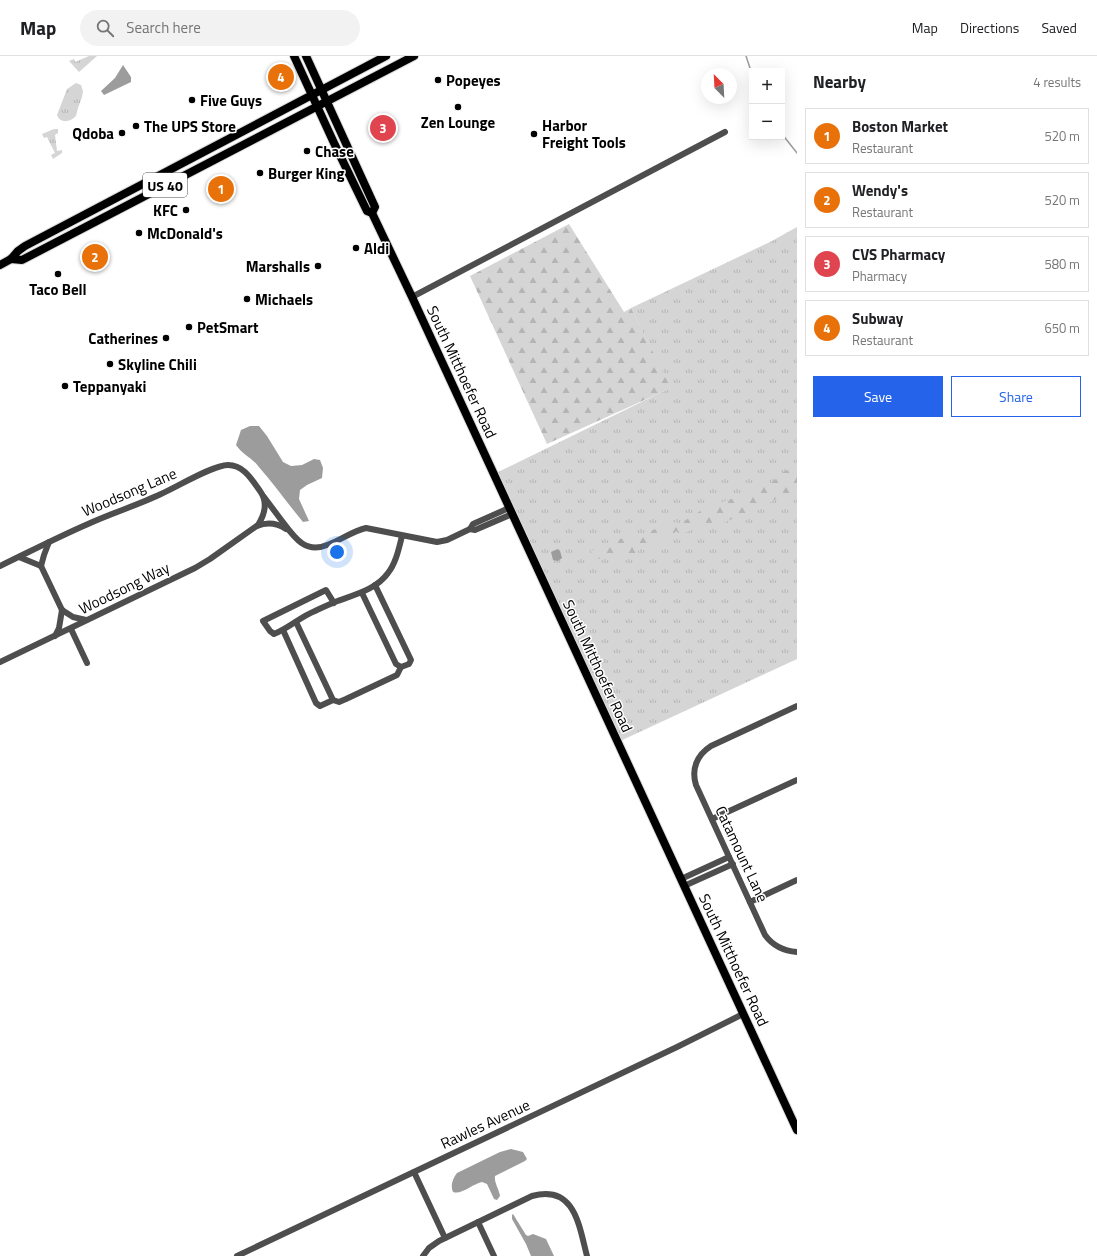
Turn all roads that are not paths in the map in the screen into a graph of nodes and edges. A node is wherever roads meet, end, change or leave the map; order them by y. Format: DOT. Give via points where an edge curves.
graph roads {
  1 [pos="294,56"];
  2 [pos="306,56"];
  3 [pos="386,56"];
  4 [pos="414,56"];
  5 [pos="321,90"];
  6 [pos="318,101"];
  7 [pos="725,132"];
  8 [pos="372,213"];
  9 [pos="11,259"];
  10 [pos="0,265"];
  11 [pos="412,297"];
  12 [pos="262,494"];
  13 [pos="511,511"];
  14 [pos="255,528"];
  15 [pos="291,532"];
  16 [pos="402,536"];
  17 [pos="49,542"];
  18 [pos="19,557"];
  19 [pos="0,566"];
  20 [pos="42,566"];
  21 [pos="375,585"];
  22 [pos="362,593"];
  23 [pos="334,603"];
  24 [pos="62,610"];
  25 [pos="87,620"];
  26 [pos="296,622"];
  27 [pos="71,629"];
  28 [pos="283,630"];
  29 [pos="55,636"];
  30 [pos="0,662"];
  31 [pos="87,663"];
  32 [pos="401,667"];
  33 [pos="333,700"];
  34 [pos="797,706"];
  35 [pos="797,780"];
  36 [pos="712,819"];
  37 [pos="729,857"];
  38 [pos="732,864"];
  39 [pos="797,880"];
  40 [pos="683,883"];
  41 [pos="750,902"];
  42 [pos="797,952"];
  43 [pos="743,1014"];
  44 [pos="797,1130"];
  45 [pos="414,1172"];
  46 [pos="478,1222"];
  47 [pos="445,1238"];
  48 [pos="237,1256"];
  49 [pos="423,1256"];
  50 [pos="494,1256"];
  51 [pos="587,1256"];
  1 -- 6 [label="main road"];
  2 -- 5 [label="main road"];
  3 -- 5 [label="main road, US 40"];
  4 -- 6 [label="main road, US 40"];
  5 -- 6 [label="main road, US 40"];
  5 -- 6 [label="main road"];
  6 -- 8 [label="main road, South Mitthoefer Road" via="367,211"];
  6 -- 8 [label="main road, South Mitthoefer Road" via="355,161 375,207"];
  6 -- 9 [label="main road, US 40" via="197,169 22,260"];
  6 -- 9 [label="main road, US 40" via="303,99 25,246"];
  7 -- 11 [label="street"];
  8 -- 11 [label="main road, South Mitthoefer Road"];
  9 -- 10 [label="main road, US 40"];
  11 -- 13 [label="main road, South Mitthoefer Road"];
  12 -- 14 [label="street" via="265,511"];
  12 -- 15 [label="street, Woodsong Lane"];
  12 -- 17 [label="street, Woodsong Lane" via="244,471 234,466 222,465 160,495"];
  13 -- 16 [label="street, Woodsong Way" via="473,524 470,529 447,540 437,542"];
  13 -- 40 [label="main road, South Mitthoefer Road"];
  14 -- 15 [label="street, Woodsong Way" via="272,524"];
  14 -- 25 [label="street, Woodsong Way" via="201,565"];
  15 -- 16 [label="street, Woodsong Way" via="301,543 315,547 326,546 365,529"];
  16 -- 21 [label="street" via="394,563 384,579"];
  17 -- 18 [label="street, Woodsong Lane"];
  17 -- 20 [label="street"];
  18 -- 19 [label="street, Woodsong Lane"];
  18 -- 20 [label="street"];
  20 -- 24 [label="street"];
  21 -- 22 [label="street"];
  21 -- 32 [label="street" via="411,660 409,664"];
  22 -- 23 [label="street"];
  22 -- 32 [label="street" via="396,664"];
  23 -- 26 [label="street"];
  23 -- 28 [label="street" via="326,590 263,621 274,634"];
  24 -- 25 [label="street" via="73,617"];
  24 -- 29 [label="street"];
  25 -- 27 [label="street, Woodsong Way"];
  26 -- 28 [label="street"];
  26 -- 33 [label="street"];
  27 -- 29 [label="street, Woodsong Way"];
  27 -- 31 [label="street"];
  28 -- 33 [label="street" via="316,702 320,706"];
  29 -- 30 [label="street, Woodsong Way"];
  32 -- 33 [label="street" via="398,675 346,700"];
  34 -- 36 [label="street, Catamount Lane" via="702,752 696,762 695,780"];
  35 -- 36 [label="street"];
  36 -- 37 [label="street, Catamount Lane"];
  37 -- 38 [label="street, Catamount Lane"];
  37 -- 40 [label="street"];
  38 -- 40 [label="street"];
  38 -- 41 [label="street, Catamount Lane"];
  39 -- 41 [label="street"];
  40 -- 43 [label="main road, South Mitthoefer Road"];
  41 -- 42 [label="street, Catamount Lane" via="765,934 774,945 782,950"];
  43 -- 44 [label="main road, South Mitthoefer Road"];
  43 -- 45 [label="street, Rawles Avenue"];
  45 -- 47 [label="street"];
  45 -- 48 [label="street, Rawles Avenue"];
  46 -- 47 [label="street"];
  46 -- 50 [label="street"];
  46 -- 51 [label="street" via="536,1195 557,1196 568,1203 576,1214"];
  47 -- 49 [label="street" via="433,1244"];
}
